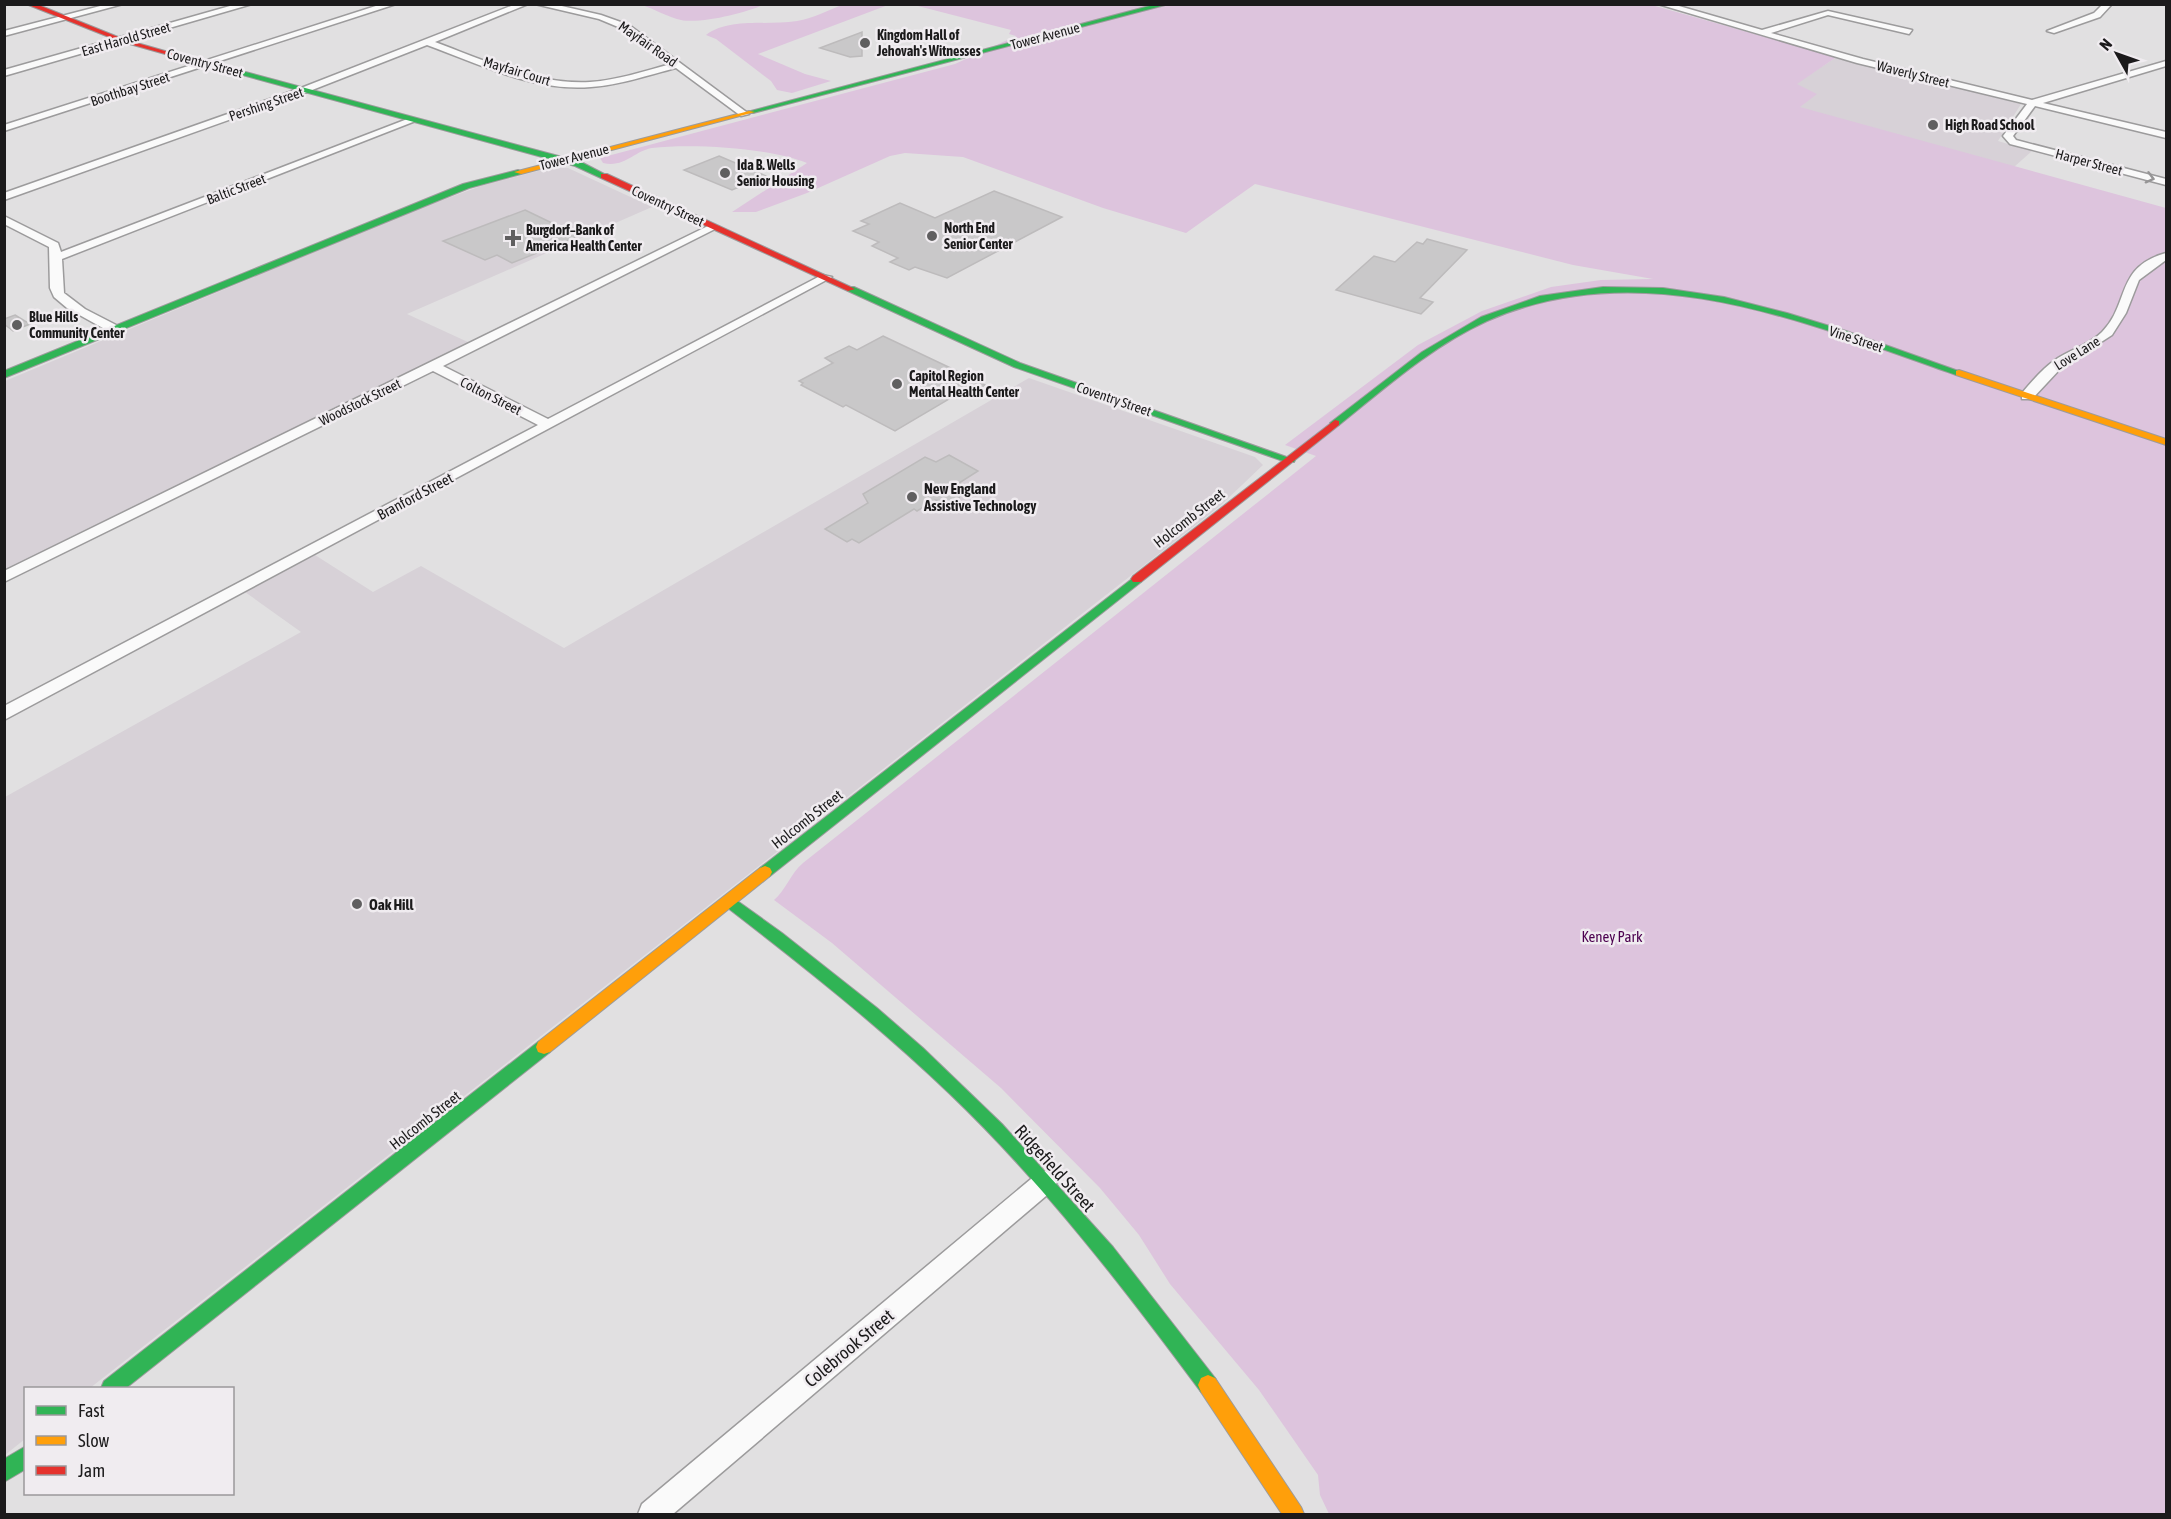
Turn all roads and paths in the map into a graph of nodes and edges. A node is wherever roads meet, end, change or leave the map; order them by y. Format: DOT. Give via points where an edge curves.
graph roads {
  1 [pos="29,4"];
  2 [pos="119,4"];
  3 [pos="249,4"];
  4 [pos="392,4"];
  5 [pos="525,4"];
  6 [pos="538,4"];
  7 [pos="1166,4"];
  8 [pos="1662,4"];
  9 [pos="2108,4"];
  10 [pos="65,18"];
  11 [pos="2051,31"];
  12 [pos="1764,32"];
  13 [pos="1909,32"];
  14 [pos="4,34"];
  15 [pos="121,40"];
  16 [pos="428,42"];
  17 [pos="2166,63"];
  18 [pos="209,64"];
  19 [pos="678,65"];
  20 [pos="4,73"];
  21 [pos="304,90"];
  22 [pos="2032,103"];
  23 [pos="744,114"];
  24 [pos="413,120"];
  25 [pos="4,128"];
  26 [pos="2166,135"];
  27 [pos="562,160"];
  28 [pos="2166,182"];
  29 [pos="4,197"];
  30 [pos="4,219"];
  31 [pos="714,227"];
  32 [pos="2166,256"];
  33 [pos="58,258"];
  34 [pos="826,278"];
  35 [pos="1538,298"];
  36 [pos="114,329"];
  37 [pos="433,366"];
  38 [pos="4,375"];
  39 [pos="2027,396"];
  40 [pos="549,425"];
  41 [pos="2166,442"];
  42 [pos="1290,460"];
  43 [pos="4,577"];
  44 [pos="4,714"];
  45 [pos="729,901"];
  46 [pos="1045,1182"];
  47 [pos="114,1387"];
  48 [pos="24,1457"];
  49 [pos="4,1472"];
  50 [pos="652,1515"];
  51 [pos="1294,1515"];
  1 -- 10 [label="street, Coventry Street"];
  2 -- 10 [label="street"];
  3 -- 15 [label="street, East Harold Street"];
  4 -- 18 [label="street, Boothbay Street"];
  5 -- 16 [label="street, Pershing Street"];
  6 -- 19 [label="street, Mayfair Road" via="613,20"];
  7 -- 23 [label="street, Tower Avenue"];
  8 -- 12 [label="street, Waverly Street"];
  9 -- 11 [label="street" via="2097,15"];
  10 -- 14 [label="street"];
  10 -- 15 [label="street, Coventry Street"];
  12 -- 13 [label="street" via="1828,13"];
  12 -- 22 [label="street, Waverly Street" via="1860,61"];
  15 -- 18 [label="street, Coventry Street"];
  15 -- 20 [label="street, East Harold Street"];
  16 -- 19 [label="street, Mayfair Court" via="539,80 567,84 606,82"];
  16 -- 21 [label="street, Pershing Street"];
  17 -- 22 [label="street"];
  18 -- 21 [label="street, Coventry Street"];
  18 -- 25 [label="street, Boothbay Street"];
  19 -- 23 [label="street, Mayfair Road"];
  21 -- 24 [label="street, Coventry Street"];
  21 -- 29 [label="street, Pershing Street"];
  22 -- 26 [label="street, Waverly Street"];
  22 -- 28 [label="street, Harper Street, one-way" via="2008,136 2013,142"];
  23 -- 27 [label="street, Tower Avenue"];
  24 -- 27 [label="street, Coventry Street"];
  24 -- 33 [label="street, Baltic Street"];
  27 -- 31 [label="street, Coventry Street"];
  27 -- 36 [label="street, Tower Avenue" via="440,195"];
  30 -- 33 [label="street" via="54,245"];
  31 -- 34 [label="street, Coventry Street"];
  31 -- 37 [label="street, Woodstock Street"];
  32 -- 39 [label="street, Love Lane" via="2130,280 2113,328 2056,365"];
  33 -- 36 [label="street" via="55,286 61,298"];
  34 -- 40 [label="street, Branford Street"];
  34 -- 42 [label="street, Coventry Street" via="1017,365"];
  35 -- 39 [label="street, Vine Street" via="1584,288 1626,285 1717,295"];
  35 -- 42 [label="street, Holcomb Street" via="1495,314 1434,347"];
  36 -- 38 [label="street, Tower Avenue"];
  37 -- 40 [label="street, Colton Street"];
  37 -- 43 [label="street, Woodstock Street"];
  39 -- 41 [label="street, Vine Street"];
  40 -- 44 [label="street, Branford Street"];
  42 -- 45 [label="street, Holcomb Street"];
  45 -- 46 [label="street, Ridgefield Street" via="887,1026 988,1120"];
  45 -- 47 [label="street, Holcomb Street"];
  46 -- 50 [label="street, Colebrook Street"];
  46 -- 51 [label="street, Ridgefield Street" via="1187,1356"];
  48 -- 49 [label="street"];
}
